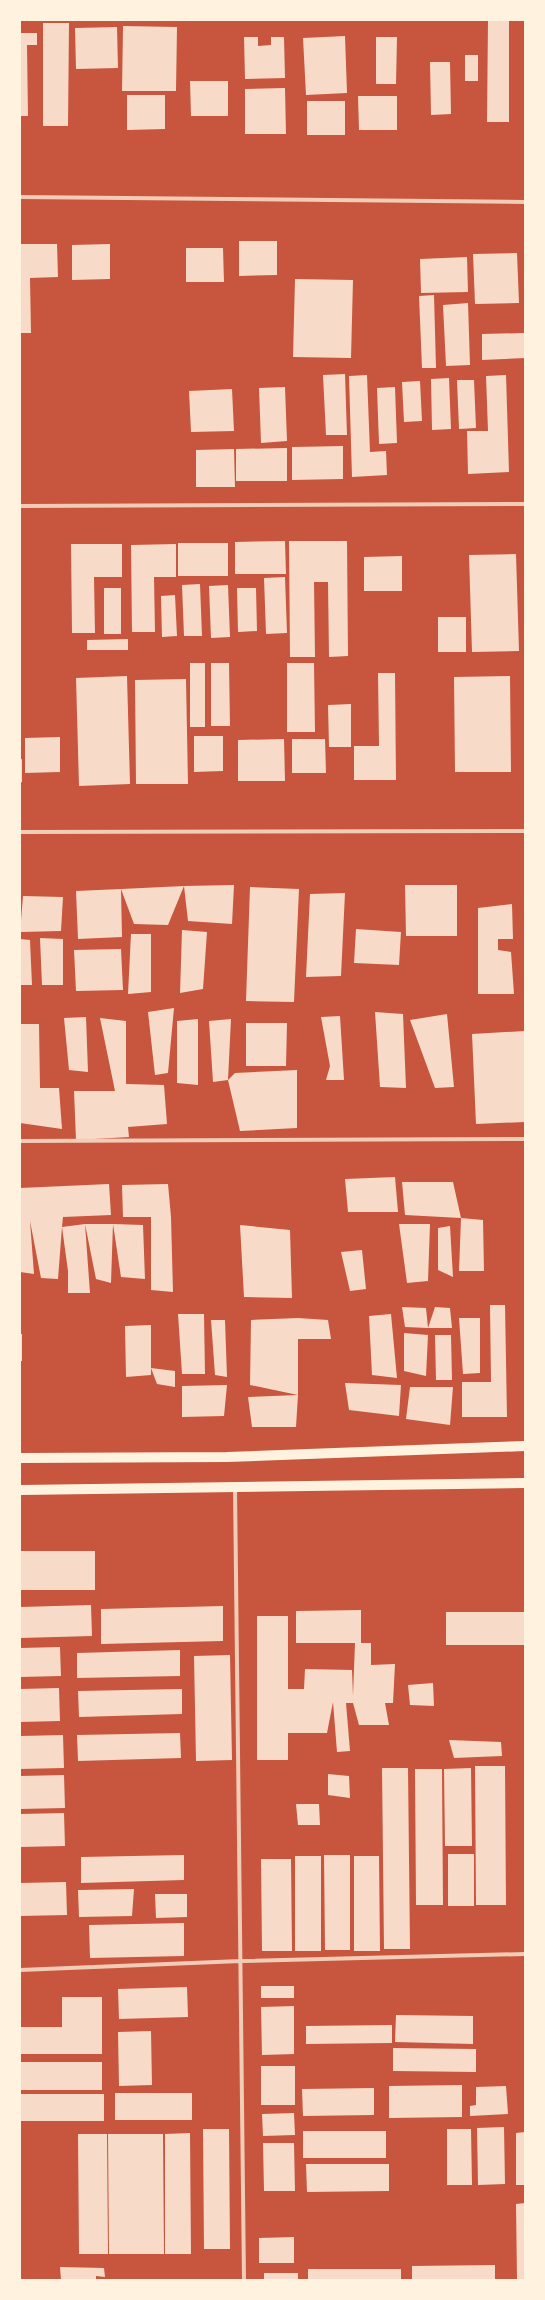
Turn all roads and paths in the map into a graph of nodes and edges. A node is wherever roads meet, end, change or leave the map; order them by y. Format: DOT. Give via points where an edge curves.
graph roads {
  1 [pos="20,197"];
  2 [pos="525,202"];
  3 [pos="525,504"];
  4 [pos="20,506"];
  5 [pos="525,831"];
  6 [pos="20,832"];
  7 [pos="525,1139"];
  8 [pos="20,1141"];
  9 [pos="525,1446"];
  10 [pos="20,1458"];
  11 [pos="525,1483"];
  12 [pos="235,1487"];
  13 [pos="20,1490"];
  14 [pos="525,1954"];
  15 [pos="241,1961"];
  16 [pos="20,1970"];
  17 [pos="244,2280"];
  1 -- 2 [label="lane"];
  3 -- 4 [label="lane"];
  5 -- 6 [label="lane"];
  7 -- 8 [label="lane"];
  9 -- 10 [label="main road" via="227,1457"];
  11 -- 12 [label="main road"];
  12 -- 13 [label="main road"];
  12 -- 15 [label="lane"];
  14 -- 15 [label="lane"];
  15 -- 16 [label="lane"];
  15 -- 17 [label="lane"];
}
